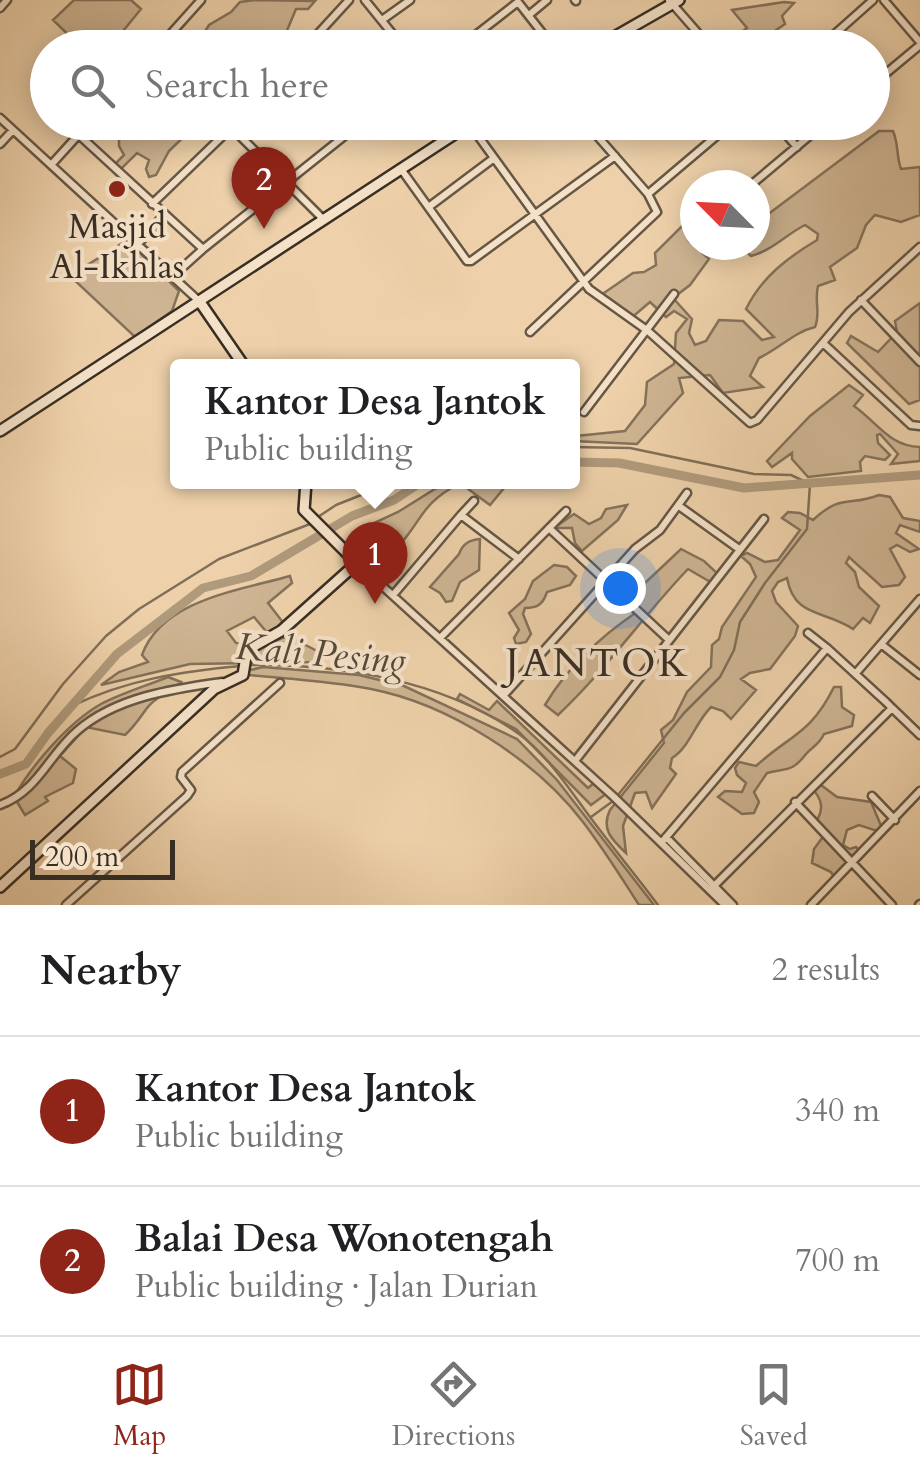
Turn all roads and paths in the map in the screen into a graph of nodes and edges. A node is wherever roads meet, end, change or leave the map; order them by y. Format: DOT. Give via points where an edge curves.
graph roads {
  1 [pos="8,0"];
  2 [pos="201,0"];
  3 [pos="348,0"];
  4 [pos="365,0"];
  5 [pos="410,0"];
  6 [pos="547,0"];
  7 [pos="873,0"];
  8 [pos="884,0"];
  9 [pos="517,1"];
  10 [pos="673,1"];
  11 [pos="0,8"];
  12 [pos="529,15"];
  13 [pos="382,20"];
  14 [pos="174,30"];
  15 [pos="321,30"];
  16 [pos="390,30"];
  17 [pos="481,30"];
  18 [pos="540,30"];
  19 [pos="624,30"];
  20 [pos="696,30"];
  21 [pos="839,30"];
  22 [pos="920,43"];
  23 [pos="890,69"];
  24 [pos="0,118"];
  25 [pos="13,130"];
  26 [pos="74,140"];
  27 [pos="84,140"];
  28 [pos="219,140"];
  29 [pos="248,140"];
  30 [pos="340,140"];
  31 [pos="445,140"];
  32 [pos="482,140"];
  33 [pos="601,140"];
  34 [pos="712,140"];
  35 [pos="792,140"];
  36 [pos="804,140"];
  37 [pos="0,144"];
  38 [pos="797,146"];
  39 [pos="615,156"];
  40 [pos="494,158"];
  41 [pos="51,166"];
  42 [pos="401,169"];
  43 [pos="769,170"];
  44 [pos="286,183"];
  45 [pos="648,194"];
  46 [pos="152,204"];
  47 [pos="430,206"];
  48 [pos="164,215"];
  49 [pos="534,215"];
  50 [pos="323,220"];
  51 [pos="138,244"];
  52 [pos="920,246"];
  53 [pos="202,249"];
  54 [pos="173,276"];
  55 [pos="582,281"];
  56 [pos="674,294"];
  57 [pos="861,300"];
  58 [pos="200,302"];
  59 [pos="648,331"];
  60 [pos="530,332"];
  61 [pos="823,343"];
  62 [pos="239,359"];
  63 [pos="920,362"];
  64 [pos="584,412"];
  65 [pos="920,426"];
  66 [pos="0,431"];
  67 [pos="305,489"];
  68 [pos="687,493"];
  69 [pos="474,501"];
  70 [pos="679,506"];
  71 [pos="566,511"];
  72 [pos="461,515"];
  73 [pos="764,519"];
  74 [pos="549,528"];
  75 [pos="739,549"];
  76 [pos="519,559"];
  77 [pos="357,563"];
  78 [pos="606,584"];
  79 [pos="393,595"];
  80 [pos="920,599"];
  81 [pos="808,633"];
  82 [pos="440,638"];
  83 [pos="669,640"];
  84 [pos="881,644"];
  85 [pos="828,648"];
  86 [pos="856,673"];
  87 [pos="920,675"];
  88 [pos="224,682"];
  89 [pos="280,682"];
  90 [pos="503,696"];
  91 [pos="892,708"];
  92 [pos="920,735"];
  93 [pos="575,761"];
  94 [pos="920,792"];
  95 [pos="872,796"];
  96 [pos="795,802"];
  97 [pos="0,805"];
  98 [pos="894,820"];
  99 [pos="664,839"];
  100 [pos="852,864"];
  101 [pos="0,887"];
  102 [pos="712,888"];
  103 [pos="66,905"];
  104 [pos="725,905"];
  105 [pos="733,905"];
  106 [pos="811,905"];
  107 [pos="892,905"];
  1 -- 11 [label="street"];
  2 -- 14 [label="street"];
  3 -- 15 [label="street"];
  4 -- 13 [label="street"];
  5 -- 13 [label="street"];
  6 -- 12 [label="street"];
  7 -- 21 [label="street"];
  8 -- 22 [label="street"];
  9 -- 12 [label="street"];
  9 -- 17 [label="street"];
  10 -- 19 [label="street"];
  10 -- 20 [label="street"];
  12 -- 18 [label="street"];
  13 -- 16 [label="street"];
  22 -- 23 [label="street"];
  24 -- 25 [label="street"];
  25 -- 37 [label="street"];
  25 -- 41 [label="street"];
  26 -- 41 [label="street"];
  27 -- 46 [label="street"];
  28 -- 46 [label="street"];
  29 -- 44 [label="street"];
  30 -- 44 [label="street"];
  31 -- 42 [label="street"];
  32 -- 40 [label="street"];
  33 -- 39 [label="street"];
  34 -- 45 [label="street"];
  35 -- 38 [label="street"];
  36 -- 38 [label="street"];
  38 -- 43 [label="street"];
  39 -- 45 [label="street"];
  39 -- 49 [label="street"];
  40 -- 47 [label="street"];
  40 -- 49 [label="street"];
  41 -- 51 [label="street"];
  42 -- 47 [label="street"];
  42 -- 50 [label="street"];
  44 -- 50 [label="street"];
  44 -- 53 [label="street"];
  45 -- 55 [label="street" via="655,214"];
  46 -- 48 [label="street"];
  47 -- 49 [label="street" via="468,261"];
  48 -- 51 [label="street"];
  48 -- 53 [label="street"];
  49 -- 55 [label="street"];
  50 -- 58 [label="street"];
  51 -- 54 [label="street"];
  52 -- 57 [label="street"];
  53 -- 54 [label="street"];
  54 -- 58 [label="street"];
  55 -- 59 [label="street"];
  55 -- 60 [label="street"];
  56 -- 59 [label="street"];
  57 -- 61 [label="street"];
  57 -- 63 [label="street"];
  58 -- 62 [label="street"];
  58 -- 66 [label="street"];
  59 -- 61 [label="street" via="747,422 757,420"];
  59 -- 64 [label="street"];
  61 -- 65 [label="street" via="910,425"];
  67 -- 77 [label="street" via="302,506"];
  68 -- 70 [label="street"];
  69 -- 72 [label="street"];
  70 -- 75 [label="street"];
  70 -- 78 [label="street"];
  71 -- 74 [label="street"];
  72 -- 76 [label="street"];
  72 -- 79 [label="street"];
  73 -- 75 [label="street"];
  74 -- 76 [label="street"];
  74 -- 78 [label="street"];
  75 -- 83 [label="street"];
  76 -- 82 [label="street"];
  77 -- 79 [label="street"];
  77 -- 88 [label="street" via="281,631 247,650 243,675"];
  78 -- 83 [label="street"];
  78 -- 90 [label="street"];
  79 -- 82 [label="street"];
  80 -- 84 [label="street"];
  81 -- 85 [label="street"];
  82 -- 90 [label="street"];
  83 -- 93 [label="street"];
  84 -- 86 [label="street"];
  84 -- 87 [label="street"];
  85 -- 86 [label="street"];
  85 -- 99 [label="street"];
  86 -- 91 [label="street"];
  88 -- 97 [label="street" via="142,697 104,712 76,732 30,788"];
  88 -- 101 [label="street"];
  89 -- 103 [label="street" via="182,772 191,790 187,796"];
  90 -- 93 [label="street"];
  91 -- 92 [label="street"];
  91 -- 96 [label="street"];
  93 -- 99 [label="street"];
  94 -- 98 [label="street"];
  95 -- 98 [label="street"];
  96 -- 100 [label="street"];
  96 -- 102 [label="street"];
  98 -- 100 [label="street"];
  99 -- 102 [label="street"];
  100 -- 106 [label="street"];
  100 -- 107 [label="street"];
  102 -- 104 [label="street"];
  102 -- 105 [label="street"];
}
